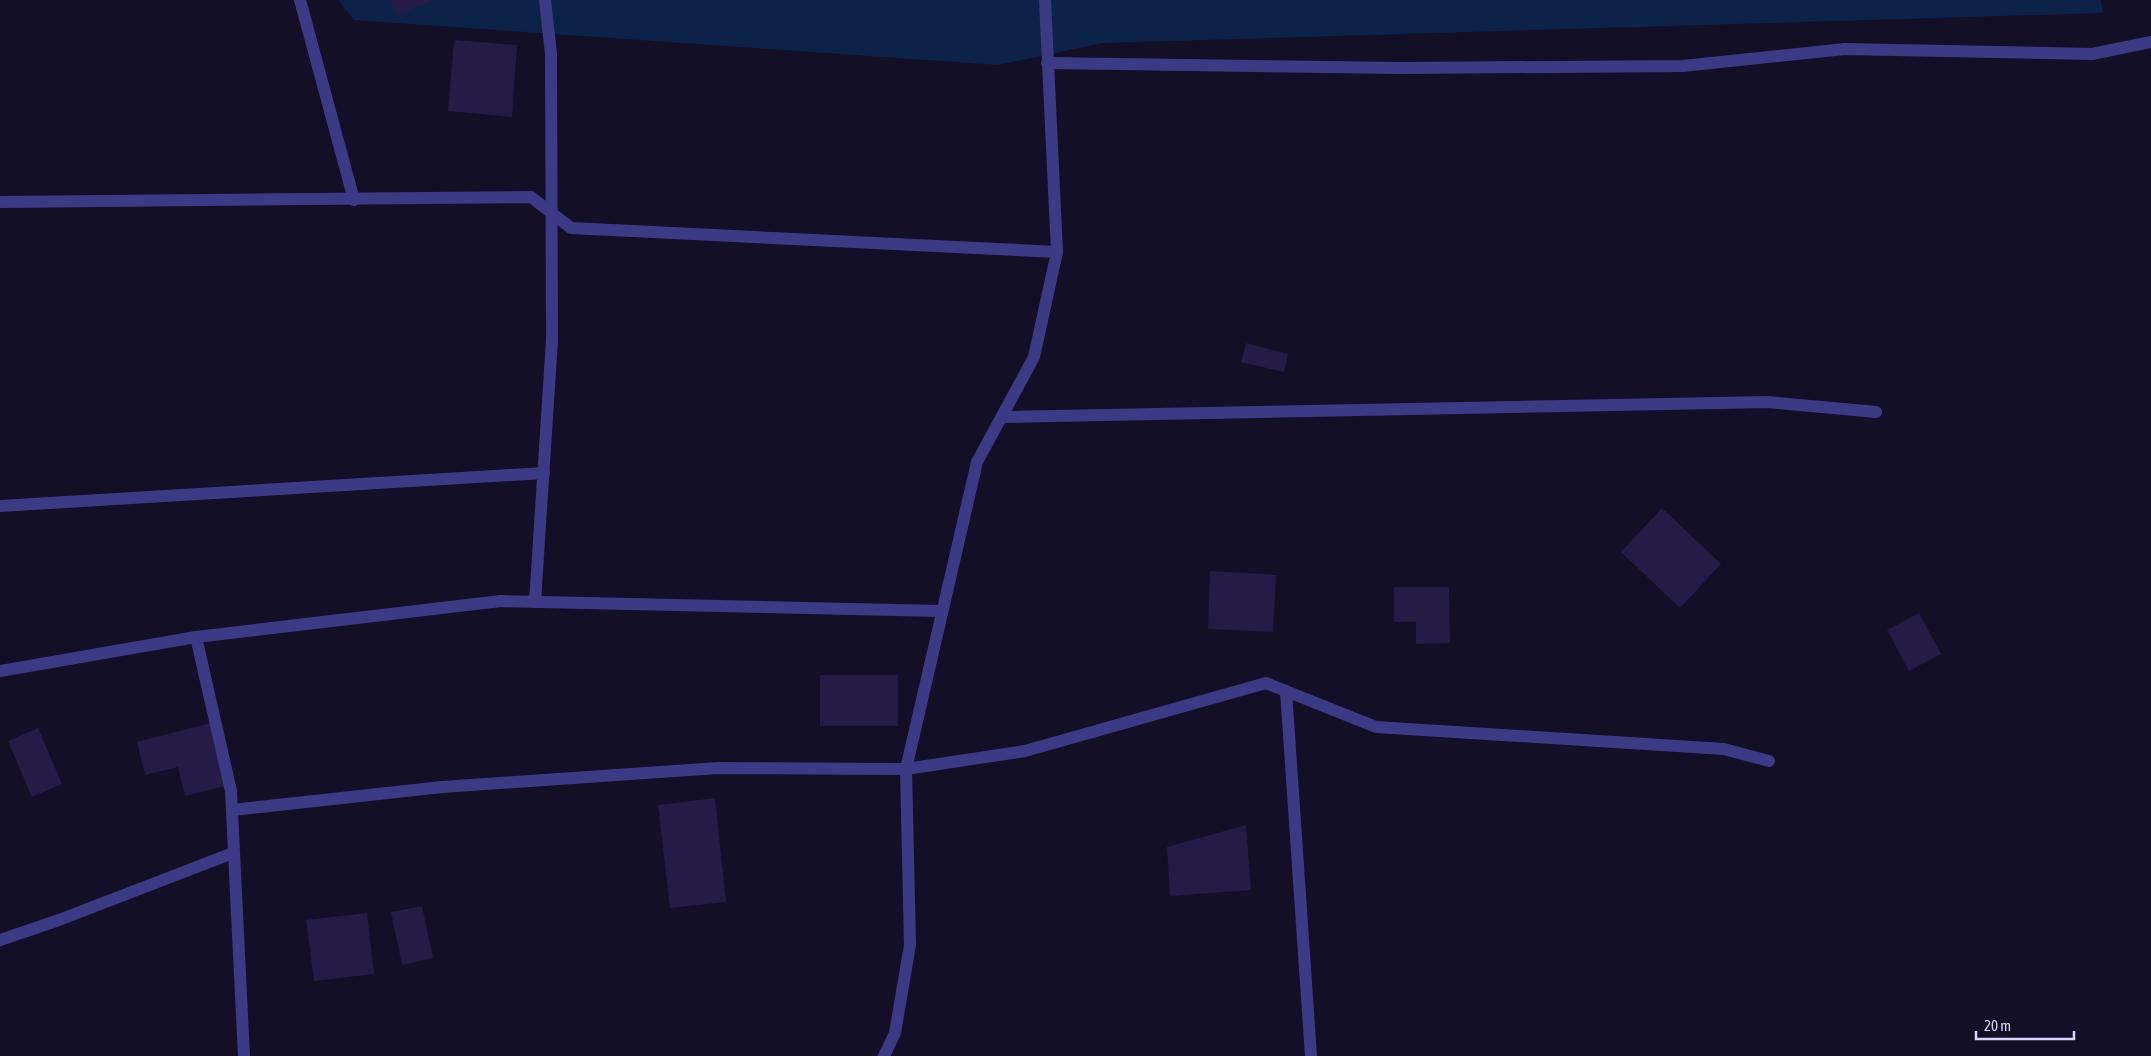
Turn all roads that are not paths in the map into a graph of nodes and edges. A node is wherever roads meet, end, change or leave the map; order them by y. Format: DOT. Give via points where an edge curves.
graph roads {
  1 [pos="300,0"];
  2 [pos="544,0"];
  3 [pos="1045,0"];
  4 [pos="2151,42"];
  5 [pos="1047,63"];
  6 [pos="354,200"];
  7 [pos="0,202"];
  8 [pos="552,213"];
  9 [pos="1057,252"];
  10 [pos="1876,412"];
  11 [pos="1002,417"];
  12 [pos="544,473"];
  13 [pos="0,506"];
  14 [pos="535,602"];
  15 [pos="941,611"];
  16 [pos="196,637"];
  17 [pos="0,671"];
  18 [pos="1286,692"];
  19 [pos="1769,760"];
  20 [pos="906,769"];
  21 [pos="232,810"];
  22 [pos="232,853"];
  23 [pos="0,940"];
  24 [pos="244,1056"];
  25 [pos="884,1056"];
  26 [pos="1311,1056"];
  1 -- 6 [label="street"];
  2 -- 8 [label="street" via="550,54"];
  3 -- 5 [label="street"];
  4 -- 5 [label="street" via="2092,54 1846,49 1683,66 1401,68"];
  5 -- 9 [label="street"];
  6 -- 7 [label="street"];
  6 -- 8 [label="street" via="531,197"];
  8 -- 9 [label="street" via="571,228"];
  8 -- 12 [label="street" via="552,340"];
  9 -- 11 [label="street" via="1034,357"];
  10 -- 11 [label="street" via="1768,402"];
  11 -- 15 [label="street" via="977,462"];
  12 -- 13 [label="street"];
  12 -- 14 [label="street"];
  14 -- 15 [label="street"];
  14 -- 16 [label="street" via="501,601"];
  15 -- 20 [label="street"];
  16 -- 17 [label="street"];
  16 -- 21 [label="street" via="231,791"];
  18 -- 19 [label="street" via="1376,727 1724,749"];
  18 -- 20 [label="street" via="1266,684 1025,751"];
  18 -- 26 [label="street"];
  20 -- 21 [label="street" via="718,768 442,787"];
  20 -- 25 [label="street" via="910,945 895,1033"];
  21 -- 22 [label="street"];
  22 -- 23 [label="street"];
  22 -- 24 [label="street"];
}
